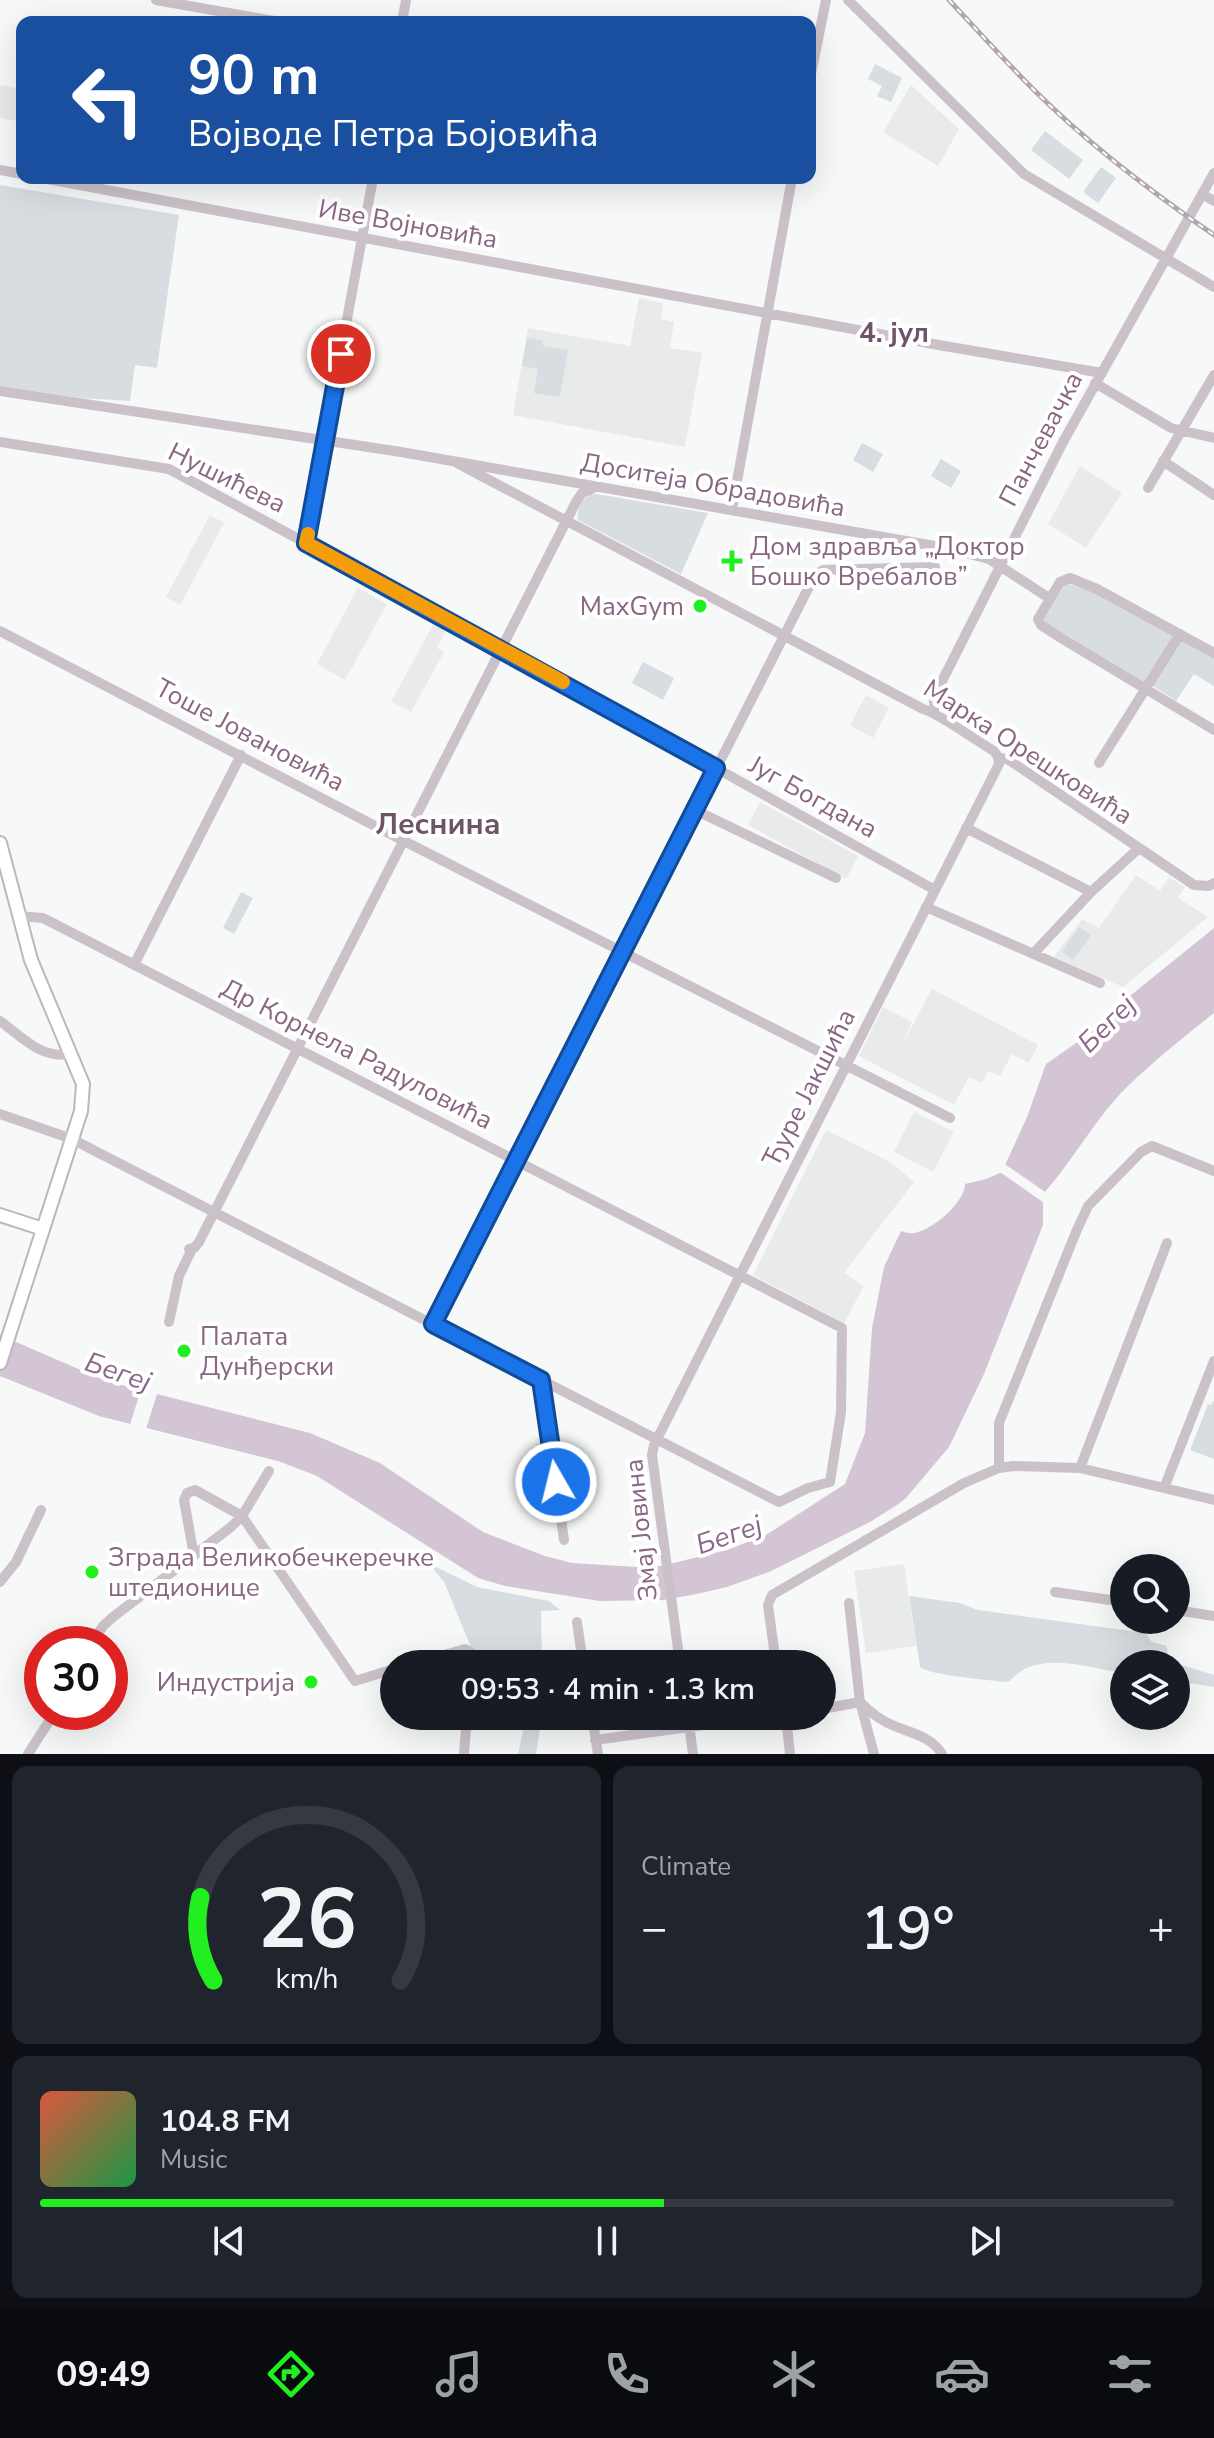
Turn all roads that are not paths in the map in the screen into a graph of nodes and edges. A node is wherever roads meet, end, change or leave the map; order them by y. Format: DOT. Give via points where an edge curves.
graph roads {
  1 [pos="156,0"];
  2 [pos="826,0"];
  3 [pos="848,0"];
  4 [pos="246,16"];
  5 [pos="816,49"];
  6 [pos="1214,173"];
  7 [pos="73,184"];
  8 [pos="372,184"];
  9 [pos="791,184"];
  10 [pos="1202,194"];
  11 [pos="1214,201"];
  12 [pos="362,239"];
  13 [pos="1166,260"];
  14 [pos="1214,287"];
  15 [pos="767,312"];
  16 [pos="1102,373"];
  17 [pos="1214,375"];
  18 [pos="1095,383"];
  19 [pos="0,391"];
  20 [pos="1180,432"];
  21 [pos="1214,438"];
  22 [pos="326,441"];
  23 [pos="0,442"];
  24 [pos="453,461"];
  25 [pos="1163,461"];
  26 [pos="511,471"];
  27 [pos="593,487"];
  28 [pos="1148,488"];
  29 [pos="1214,495"];
  30 [pos="533,503"];
  31 [pos="732,509"];
  32 [pos="567,520"];
  33 [pos="306,543"];
  34 [pos="1000,565"];
  35 [pos="935,567"];
  36 [pos="1049,598"];
  37 [pos="0,631"];
  38 [pos="1180,634"];
  39 [pos="784,635"];
  40 [pos="502,649"];
  41 [pos="1214,653"];
  42 [pos="1144,689"];
  43 [pos="934,711"];
  44 [pos="1214,730"];
  45 [pos="241,755"];
  46 [pos="998,757"];
  47 [pos="1099,763"];
  48 [pos="716,768"];
  49 [pos="695,810"];
  50 [pos="966,828"];
  51 [pos="404,841"];
  52 [pos="0,843"];
  53 [pos="1138,849"];
  54 [pos="836,878"];
  55 [pos="1214,883"];
  56 [pos="935,890"];
  57 [pos="1091,892"];
  58 [pos="926,907"];
  59 [pos="19,916"];
  60 [pos="623,950"];
  61 [pos="1033,954"];
  62 [pos="134,965"];
  63 [pos="1100,983"];
  64 [pos="0,1021"];
  65 [pos="297,1048"];
  66 [pos="69,1054"];
  67 [pos="845,1064"];
  68 [pos="3,1115"];
  69 [pos="950,1118"];
  70 [pos="72,1139"];
  71 [pos="516,1161"];
  72 [pos="1214,1171"];
  73 [pos="213,1211"];
  74 [pos="0,1215"];
  75 [pos="43,1229"];
  76 [pos="1167,1243"];
  77 [pos="739,1275"];
  78 [pos="169,1322"];
  79 [pos="433,1324"];
  80 [pos="0,1363"];
  81 [pos="1214,1363"];
  82 [pos="541,1380"];
  83 [pos="656,1439"];
  84 [pos="999,1468"];
  85 [pos="1080,1468"];
  86 [pos="269,1471"];
  87 [pos="1164,1488"];
  88 [pos="1214,1500"];
  89 [pos="41,1510"];
  90 [pos="242,1516"];
  91 [pos="564,1540"];
  92 [pos="194,1556"];
  93 [pos="0,1582"];
  94 [pos="1055,1592"];
  95 [pos="1110,1600"];
  96 [pos="849,1603"];
  97 [pos="1190,1612"];
  98 [pos="1214,1616"];
  99 [pos="577,1622"];
  100 [pos="103,1626"];
  101 [pos="581,1650"];
  102 [pos="678,1650"];
  103 [pos="774,1650"];
  104 [pos="380,1673"];
  105 [pos="860,1702"];
  106 [pos="836,1706"];
  107 [pos="890,1724"];
  108 [pos="44,1730"];
  109 [pos="466,1730"];
  110 [pos="594,1730"];
  111 [pos="644,1730"];
  112 [pos="689,1730"];
  113 [pos="787,1730"];
  114 [pos="869,1739"];
  115 [pos="595,1740"];
  116 [pos="28,1754"];
  117 [pos="464,1754"];
  118 [pos="598,1754"];
  119 [pos="693,1754"];
  120 [pos="790,1754"];
  121 [pos="874,1754"];
  122 [pos="942,1754"];
  1 -- 4 [label="street"];
  2 -- 5 [label="street"];
  3 -- 13 [label="street" via="1024,174"];
  6 -- 10 [label="street, Панчевачка"];
  7 -- 12 [label="street, Иве Војновића"];
  8 -- 12 [label="street"];
  9 -- 15 [label="street"];
  10 -- 11 [label="street"];
  10 -- 13 [label="street, Панчевачка"];
  12 -- 15 [label="street, Иве Војновића"];
  12 -- 22 [label="street"];
  13 -- 14 [label="street"];
  13 -- 16 [label="street, Панчевачка"];
  15 -- 16 [label="street, Иве Војновића"];
  15 -- 31 [label="street"];
  16 -- 18 [label="street, Панчевачка"];
  17 -- 20 [label="street"];
  18 -- 20 [label="street"];
  18 -- 34 [label="street, Панчевачка"];
  19 -- 22 [label="street, Доситеја Обрадовића"];
  20 -- 21 [label="street"];
  20 -- 25 [label="street"];
  22 -- 24 [label="street, Доситеја Обрадовића"];
  22 -- 33 [label="street"];
  23 -- 33 [label="street, Нушићева" via="169,469"];
  24 -- 26 [label="street, Доситеја Обрадовића"];
  24 -- 30 [label="street, Доситеја Обрадовића"];
  25 -- 28 [label="street"];
  25 -- 29 [label="street"];
  26 -- 27 [label="street, Доситеја Обрадовића"];
  26 -- 30 [label="street" via="519,490"];
  27 -- 31 [label="street, Доситеја Обрадовића"];
  27 -- 32 [label="street" via="579,497"];
  30 -- 32 [label="street, Доситеја Обрадовића"];
  31 -- 34 [label="street, Доситеја Обрадовића" via="981,555"];
  32 -- 39 [label="street, Марка Орешковића"];
  32 -- 40 [label="street"];
  33 -- 40 [label="street, Нушићева"];
  34 -- 36 [label="street, Доситеја Обрадовића"];
  34 -- 43 [label="street, Панчевачка" via="934,697"];
  35 -- 39 [label="street" via="823,570 815,575"];
  36 -- 38 [label="street" via="1070,578"];
  36 -- 42 [label="street" via="1038,616 1041,625"];
  37 -- 45 [label="street, Тоше Јовановића"];
  38 -- 41 [label="street"];
  38 -- 42 [label="street"];
  39 -- 43 [label="street, Марка Орешковића"];
  39 -- 48 [label="street"];
  40 -- 48 [label="street, Југ Богдана"];
  40 -- 51 [label="street"];
  42 -- 44 [label="street"];
  42 -- 47 [label="street"];
  43 -- 46 [label="street, Марка Орешковића"];
  45 -- 51 [label="street, Тоше Јовановића"];
  45 -- 62 [label="street"];
  46 -- 50 [label="street, Ђуре Јакшића"];
  46 -- 53 [label="street, Марка Орешковића"];
  48 -- 49 [label="street"];
  48 -- 56 [label="street, Југ Богдана"];
  49 -- 54 [label="street"];
  49 -- 60 [label="street"];
  50 -- 56 [label="street, Ђуре Јакшића"];
  50 -- 57 [label="street"];
  51 -- 60 [label="street, Тоше Јовановића"];
  51 -- 65 [label="street"];
  52 -- 59 [label="main road"];
  53 -- 55 [label="street, Марка Орешковића" via="1194,885"];
  53 -- 57 [label="street"];
  56 -- 58 [label="street, Ђуре Јакшића"];
  57 -- 61 [label="street"];
  58 -- 61 [label="street"];
  58 -- 67 [label="street, Ђуре Јакшића"];
  59 -- 62 [label="street, Др Корнела Радуловића" via="43,918"];
  59 -- 66 [label="main road"];
  60 -- 67 [label="street, Тоше Јовановића"];
  60 -- 71 [label="street"];
  61 -- 63 [label="street"];
  62 -- 65 [label="street, Др Корнела Радуловића"];
  64 -- 66 [label="street" via="45,1054"];
  65 -- 71 [label="street, Др Корнела Радуловића"];
  65 -- 73 [label="street"];
  66 -- 70 [label="main road" via="83,1092"];
  67 -- 69 [label="street, Тоше Јовановића"];
  67 -- 77 [label="street, Ђуре Јакшића"];
  68 -- 70 [label="street"];
  70 -- 73 [label="street"];
  70 -- 75 [label="main road"];
  71 -- 77 [label="street, Др Корнела Радуловића"];
  71 -- 79 [label="street"];
  72 -- 84 [label="street" via="1152,1146 1088,1206 999,1423"];
  73 -- 78 [label="street" via="179,1276"];
  73 -- 79 [label="street"];
  74 -- 75 [label="main road"];
  75 -- 80 [label="main road"];
  76 -- 85 [label="street"];
  77 -- 83 [label="street, Ђуре Јакшића"];
  77 -- 83 [label="street, Др Корнела Радуловића" via="842,1328 841,1412 830,1482 779,1502"];
  79 -- 82 [label="street"];
  81 -- 87 [label="street"];
  82 -- 83 [label="street"];
  82 -- 91 [label="street"];
  83 -- 102 [label="street, Змај Јовина" via="652,1455"];
  84 -- 85 [label="street"];
  84 -- 103 [label="street" via="777,1592 768,1600"];
  85 -- 87 [label="street"];
  86 -- 90 [label="street"];
  87 -- 88 [label="street"];
  89 -- 93 [label="street" via="16,1562"];
  90 -- 92 [label="street"];
  90 -- 92 [label="street" via="195,1490 187,1493"];
  90 -- 104 [label="street" via="355,1681"];
  92 -- 100 [label="street"];
  94 -- 95 [label="street"];
  96 -- 105 [label="street"];
  97 -- 98 [label="street"];
  99 -- 101 [label="street"];
  105 -- 106 [label="street"];
  105 -- 107 [label="street"];
  105 -- 114 [label="street"];
  107 -- 114 [label="street"];
  107 -- 122 [label="street" via="927,1738"];
  108 -- 116 [label="street"];
  109 -- 117 [label="street"];
  110 -- 115 [label="street"];
  111 -- 115 [label="street"];
  112 -- 119 [label="street"];
  113 -- 120 [label="street"];
  114 -- 121 [label="street"];
  115 -- 118 [label="street"];
}
